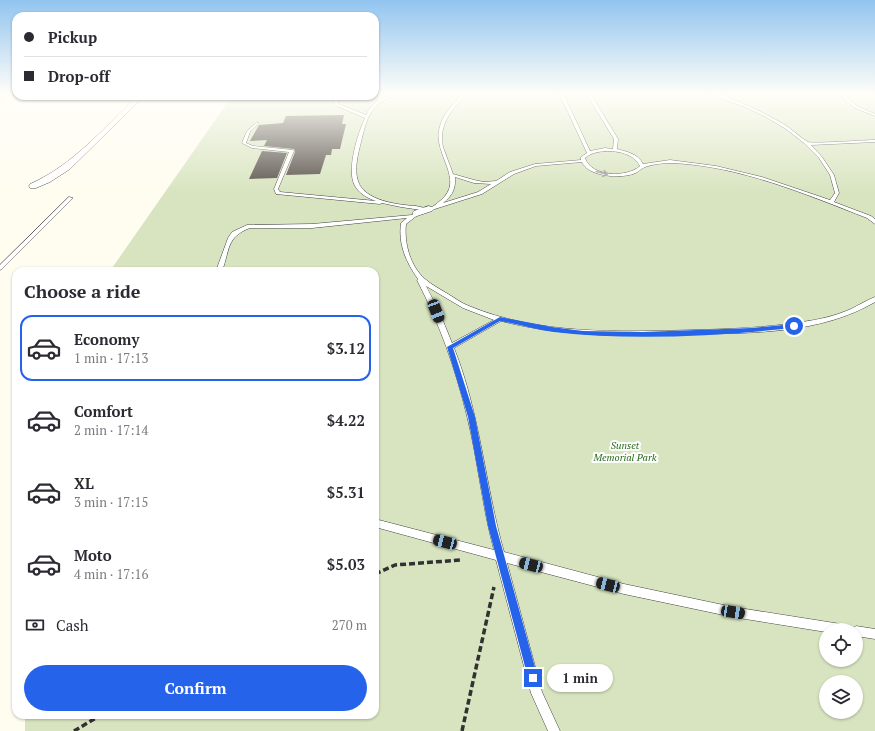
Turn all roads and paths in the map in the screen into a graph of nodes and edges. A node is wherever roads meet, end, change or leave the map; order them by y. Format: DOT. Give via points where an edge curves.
graph roads {
  1 [pos="109,127"];
  2 [pos="253,127"];
  3 [pos="363,127"];
  4 [pos="442,127"];
  5 [pos="577,127"];
  6 [pos="609,127"];
  7 [pos="783,127"];
  8 [pos="875,141"];
  9 [pos="808,144"];
  10 [pos="615,150"];
  11 [pos="589,153"];
  12 [pos="583,161"];
  13 [pos="642,166"];
  14 [pos="453,175"];
  15 [pos="498,182"];
  16 [pos="33,186"];
  17 [pos="71,198"];
  18 [pos="831,203"];
  19 [pos="390,204"];
  20 [pos="429,209"];
  21 [pos="415,215"];
  22 [pos="875,221"];
  23 [pos="220,267"];
  24 [pos="0,268"];
  25 [pos="419,278"];
  26 [pos="875,299"];
  27 [pos="500,319"];
  28 [pos="450,347"];
  29 [pos="379,524"];
  30 [pos="500,557"];
  31 [pos="463,560"];
  32 [pos="379,572"];
  33 [pos="495,579"];
  34 [pos="819,626"];
  35 [pos="863,632"];
  36 [pos="875,634"];
  37 [pos="94,719"];
  38 [pos="74,731"];
  39 [pos="462,731"];
  40 [pos="554,731"];
  1 -- 16 [label="street" via="67,167"];
  2 -- 19 [label="lane" via="244,143 252,147 292,151 276,189 278,193"];
  3 -- 19 [label="lane" via="355,161 356,182 367,195"];
  4 -- 14 [label="lane" via="440,144"];
  5 -- 11 [label="lane"];
  6 -- 10 [label="lane" via="616,138"];
  7 -- 9 [label="lane"];
  8 -- 9 [label="lane"];
  9 -- 18 [label="lane" via="823,159 835,180 837,193"];
  10 -- 11 [label="lane"];
  10 -- 13 [label="lane" via="637,158"];
  11 -- 12 [label="lane"];
  12 -- 13 [label="lane, one-way" via="598,173 618,176 634,174"];
  12 -- 15 [label="lane" via="535,166 512,173"];
  13 -- 18 [label="lane" via="671,162 722,169 761,179"];
  14 -- 15 [label="lane" via="469,182"];
  14 -- 20 [label="lane" via="453,186 446,200"];
  15 -- 21 [label="lane" via="468,198"];
  17 -- 24 [label="lane"];
  18 -- 22 [label="lane"];
  19 -- 20 [label="lane"];
  20 -- 21 [label="street"];
  21 -- 23 [label="lane" via="312,226 249,226 231,235"];
  21 -- 25 [label="lane" via="404,223 402,242"];
  25 -- 27 [label="lane" via="448,298"];
  25 -- 28 [label="lane"];
  26 -- 27 [label="lane" via="844,314 817,322 751,330 642,334 583,333 552,330"];
  27 -- 28 [label="lane"];
  28 -- 30 [label="lane" via="471,417"];
  29 -- 30 [label="lane"];
  30 -- 34 [label="lane" via="624,589 733,612"];
  30 -- 40 [label="lane" via="537,693"];
  31 -- 32 [label="path" via="395,565"];
  33 -- 39 [label="path"];
  35 -- 36 [label="lane"];
  37 -- 38 [label="path"];
}
